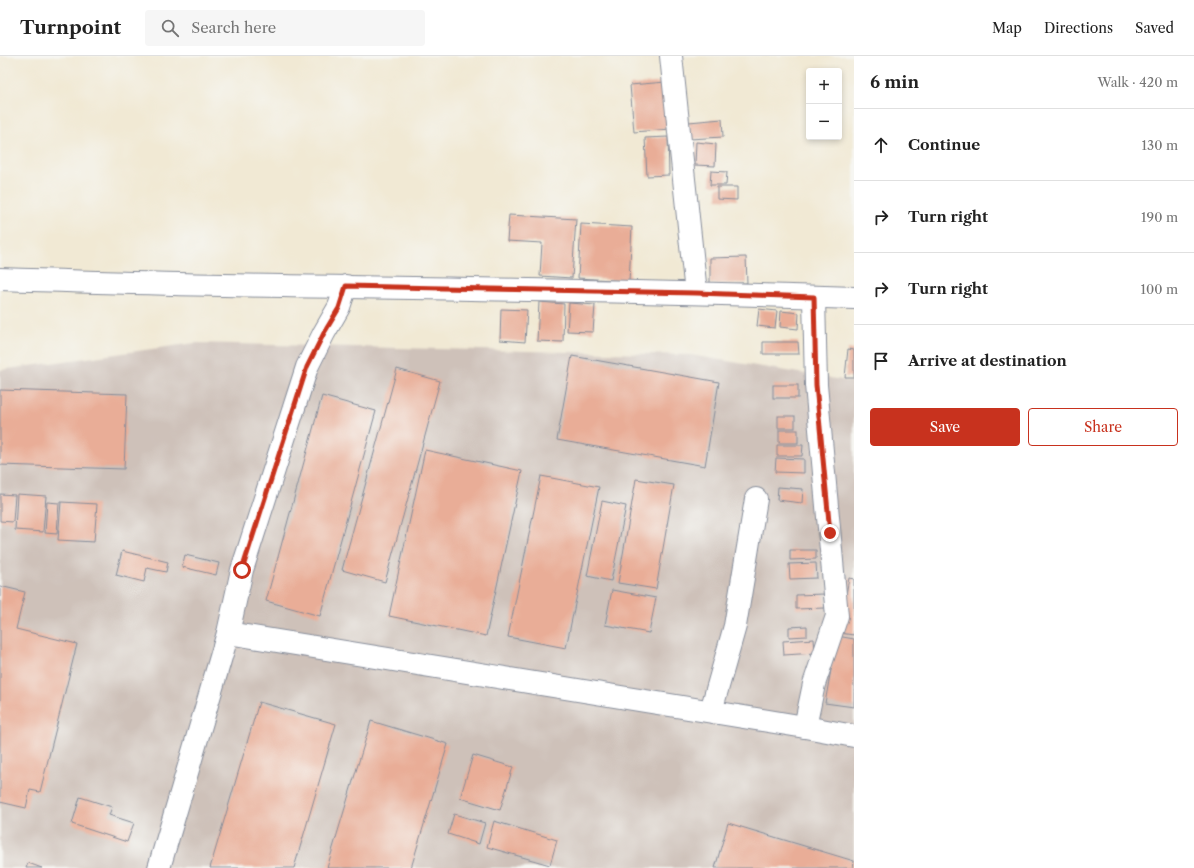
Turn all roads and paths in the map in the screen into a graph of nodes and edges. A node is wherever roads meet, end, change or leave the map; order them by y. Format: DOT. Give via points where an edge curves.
graph roads {
  1 [pos="670,56"];
  2 [pos="0,279"];
  3 [pos="346,286"];
  4 [pos="696,293"];
  5 [pos="814,297"];
  6 [pos="854,298"];
  7 [pos="756,498"];
  8 [pos="228,633"];
  9 [pos="711,711"];
  10 [pos="805,727"];
  11 [pos="854,736"];
  12 [pos="159,868"];
  1 -- 4 [label="street"];
  2 -- 3 [label="street"];
  3 -- 4 [label="street"];
  3 -- 8 [label="street" via="339,308 307,367 242,570"];
  4 -- 5 [label="street"];
  5 -- 6 [label="street"];
  5 -- 10 [label="street" via="816,385 837,616 814,684"];
  7 -- 9 [label="street" via="734,626"];
  8 -- 9 [label="street"];
  8 -- 12 [label="street"];
  9 -- 10 [label="street"];
  10 -- 11 [label="street"];
}
